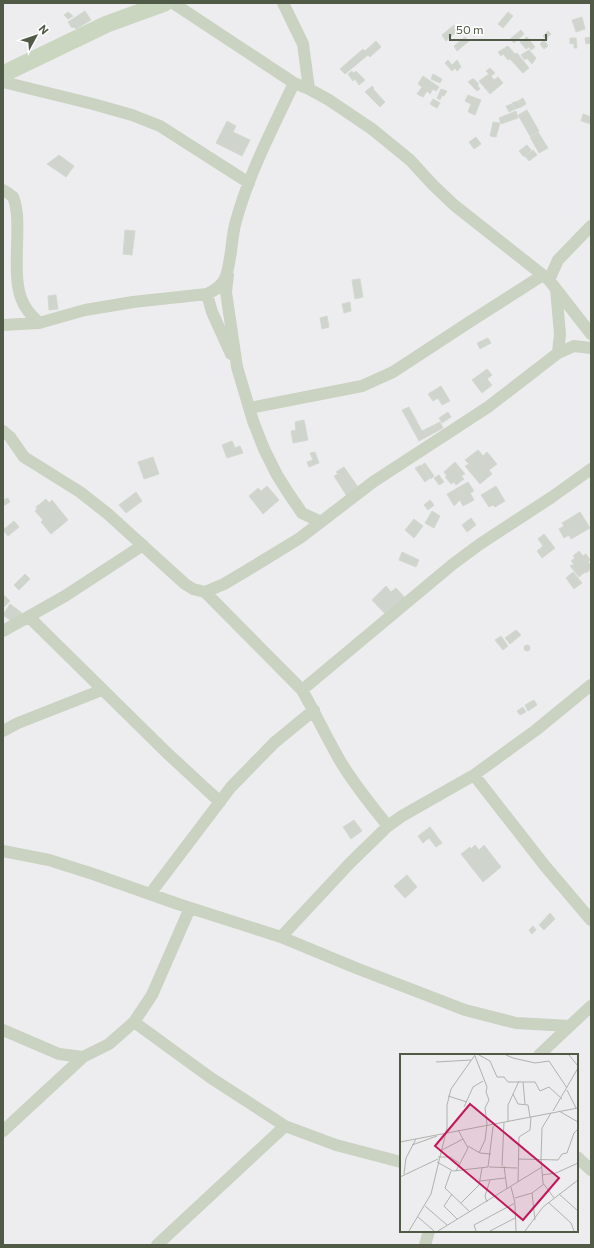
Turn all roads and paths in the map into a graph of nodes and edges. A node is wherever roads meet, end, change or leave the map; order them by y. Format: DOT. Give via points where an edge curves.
graph roads {
  1 [pos="165,3"];
  2 [pos="173,3"];
  3 [pos="284,3"];
  4 [pos="3,74"];
  5 [pos="3,82"];
  6 [pos="294,83"];
  7 [pos="309,89"];
  8 [pos="249,183"];
  9 [pos="3,190"];
  10 [pos="591,226"];
  11 [pos="558,260"];
  12 [pos="532,267"];
  13 [pos="228,273"];
  14 [pos="549,281"];
  15 [pos="207,294"];
  16 [pos="39,323"];
  17 [pos="3,325"];
  18 [pos="591,334"];
  19 [pos="591,348"];
  20 [pos="558,353"];
  21 [pos="237,367"];
  22 [pos="250,408"];
  23 [pos="3,431"];
  24 [pos="591,469"];
  25 [pos="302,513"];
  26 [pos="321,522"];
  27 [pos="300,538"];
  28 [pos="143,545"];
  29 [pos="205,592"];
  30 [pos="29,617"];
  31 [pos="3,631"];
  32 [pos="591,684"];
  33 [pos="102,690"];
  34 [pos="302,690"];
  35 [pos="314,710"];
  36 [pos="3,731"];
  37 [pos="474,775"];
  38 [pos="220,802"];
  39 [pos="388,826"];
  40 [pos="3,851"];
  41 [pos="150,894"];
  42 [pos="190,908"];
  43 [pos="591,920"];
  44 [pos="281,937"];
  45 [pos="591,1006"];
  46 [pos="134,1022"];
  47 [pos="570,1026"];
  48 [pos="3,1030"];
  49 [pos="540,1054"];
  50 [pos="83,1057"];
  51 [pos="285,1126"];
  52 [pos="3,1131"];
  53 [pos="578,1158"];
  54 [pos="400,1162"];
  55 [pos="591,1170"];
  56 [pos="429,1232"];
  57 [pos="157,1245"];
  58 [pos="425,1245"];
  1 -- 4 [label="street" via="107,24"];
  2 -- 6 [label="street"];
  3 -- 7 [label="street" via="303,44"];
  5 -- 8 [label="street" via="132,115 160,126"];
  6 -- 7 [label="street"];
  6 -- 8 [label="street"];
  7 -- 12 [label="street" via="372,128 410,160 454,205"];
  8 -- 13 [label="street" via="236,222"];
  9 -- 16 [label="street" via="14,198 16,204 20,297 27,311"];
  10 -- 11 [label="street"];
  11 -- 12 [label="street"];
  11 -- 14 [label="street"];
  12 -- 14 [label="street"];
  13 -- 15 [label="street" via="223,282"];
  13 -- 21 [label="street" via="226,292"];
  14 -- 18 [label="street"];
  14 -- 20 [label="street" via="560,334"];
  14 -- 22 [label="street" via="471,320 393,372 362,386"];
  15 -- 16 [label="street" via="85,310"];
  15 -- 21 [label="street" via="212,312"];
  16 -- 17 [label="street"];
  19 -- 20 [label="street" via="574,346"];
  20 -- 26 [label="street" via="488,407 373,482"];
  21 -- 22 [label="street"];
  22 -- 25 [label="street" via="264,449 277,475"];
  23 -- 28 [label="street" via="24,457 80,492"];
  24 -- 34 [label="street" via="453,564"];
  25 -- 26 [label="street"];
  25 -- 27 [label="street"];
  26 -- 27 [label="street"];
  27 -- 29 [label="street" via="224,584"];
  28 -- 29 [label="street" via="185,584"];
  28 -- 30 [label="street" via="66,596"];
  29 -- 34 [label="street"];
  30 -- 31 [label="street"];
  30 -- 33 [label="street"];
  32 -- 37 [label="street" via="536,730"];
  33 -- 36 [label="street"];
  33 -- 38 [label="street"];
  34 -- 35 [label="street"];
  35 -- 38 [label="street" via="274,744 231,787"];
  35 -- 39 [label="street" via="359,792"];
  37 -- 39 [label="street"];
  37 -- 43 [label="street"];
  38 -- 41 [label="street"];
  39 -- 44 [label="street"];
  40 -- 41 [label="street" via="49,860"];
  41 -- 42 [label="street"];
  42 -- 44 [label="street"];
  42 -- 46 [label="street" via="152,995"];
  44 -- 47 [label="street" via="465,1010 516,1023"];
  45 -- 47 [label="street"];
  46 -- 50 [label="street" via="109,1044"];
  46 -- 51 [label="street" via="211,1078"];
  47 -- 49 [label="street"];
  48 -- 50 [label="street" via="59,1054"];
  50 -- 52 [label="street"];
  51 -- 54 [label="street" via="336,1145"];
  51 -- 57 [label="street"];
  53 -- 55 [label="street"];
  56 -- 58 [label="street"];
}
